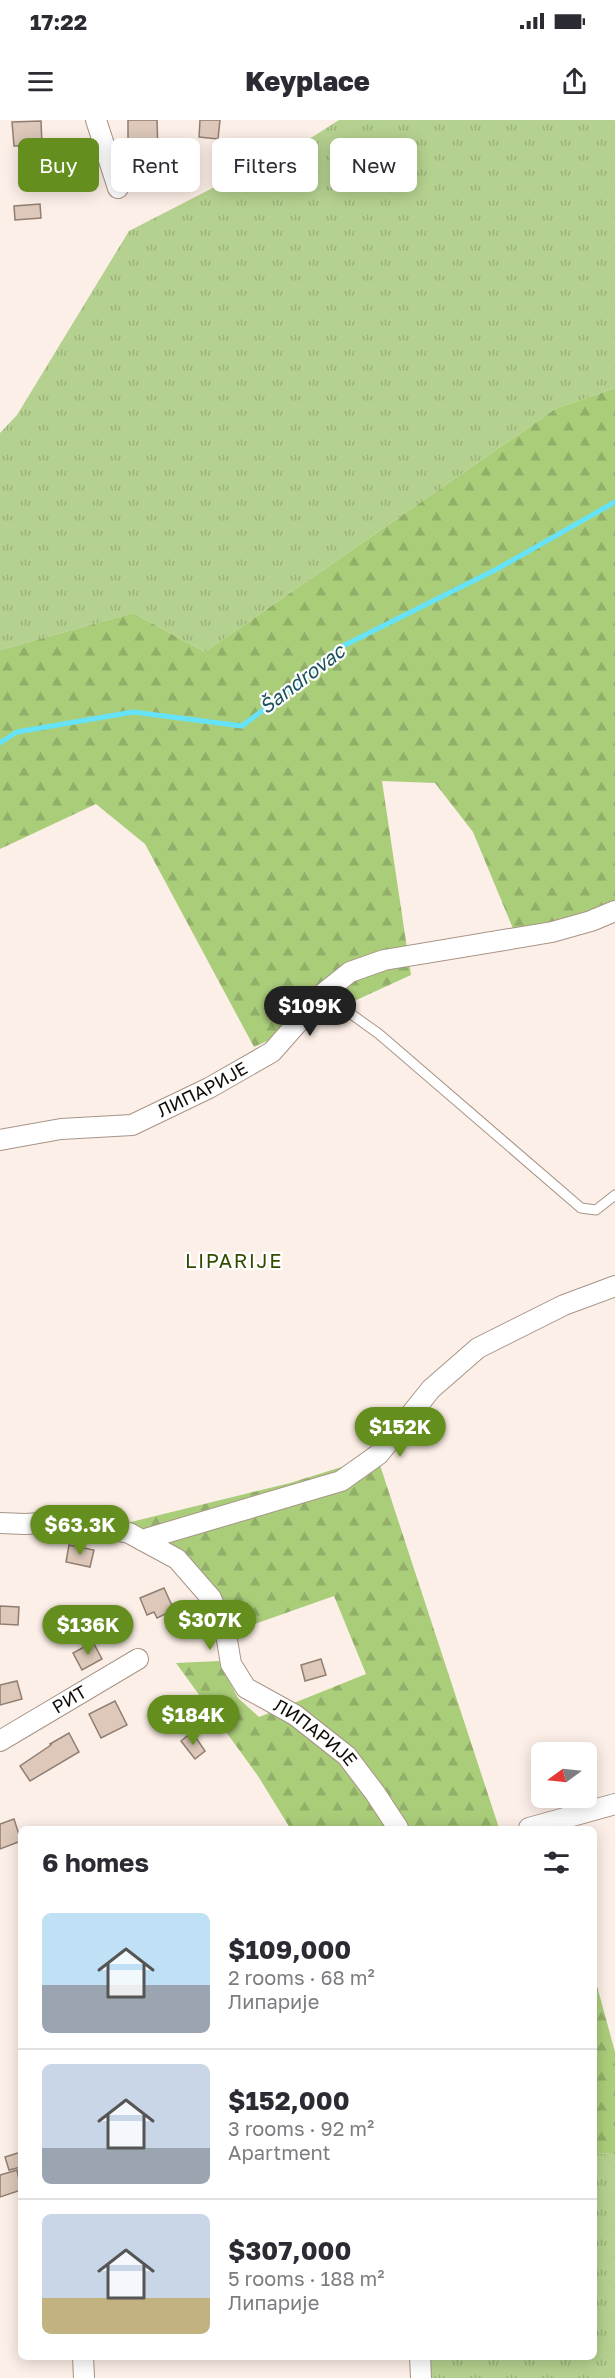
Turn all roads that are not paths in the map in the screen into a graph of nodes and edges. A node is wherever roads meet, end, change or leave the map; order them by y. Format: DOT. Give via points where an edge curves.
graph roads {
  1 [pos="96,120"];
  2 [pos="111,166"];
  3 [pos="615,911"];
  4 [pos="325,992"];
  5 [pos="0,1140"];
  6 [pos="615,1195"];
  7 [pos="615,1286"];
  8 [pos="0,1523"];
  9 [pos="142,1540"];
  10 [pos="138,1659"];
  11 [pos="0,1741"];
  12 [pos="615,1804"];
  13 [pos="397,1826"];
  14 [pos="536,1826"];
  15 [pos="83,2360"];
  16 [pos="420,2360"];
  17 [pos="84,2378"];
  18 [pos="421,2378"];
  1 -- 2 [label="street"];
  3 -- 4 [label="street, ЛИПАРИЈЕ" via="552,932 384,960 350,972"];
  4 -- 5 [label="street, ЛИПАРИЈЕ" via="272,1052 132,1125 61,1129"];
  4 -- 6 [label="lane" via="581,1208 596,1210"];
  7 -- 9 [label="street" via="564,1305 478,1348 430,1389 379,1454 341,1481"];
  8 -- 9 [label="street, ЛИПАРИЈЕ" via="72,1521 129,1533"];
  9 -- 13 [label="street, ЛИПАРИЈЕ" via="177,1559 211,1598 226,1634 231,1664 246,1688 295,1715 347,1756"];
  10 -- 11 [label="street, РИТ"];
  12 -- 14 [label="street"];
  15 -- 17 [label="street"];
  16 -- 18 [label="street"];
}
